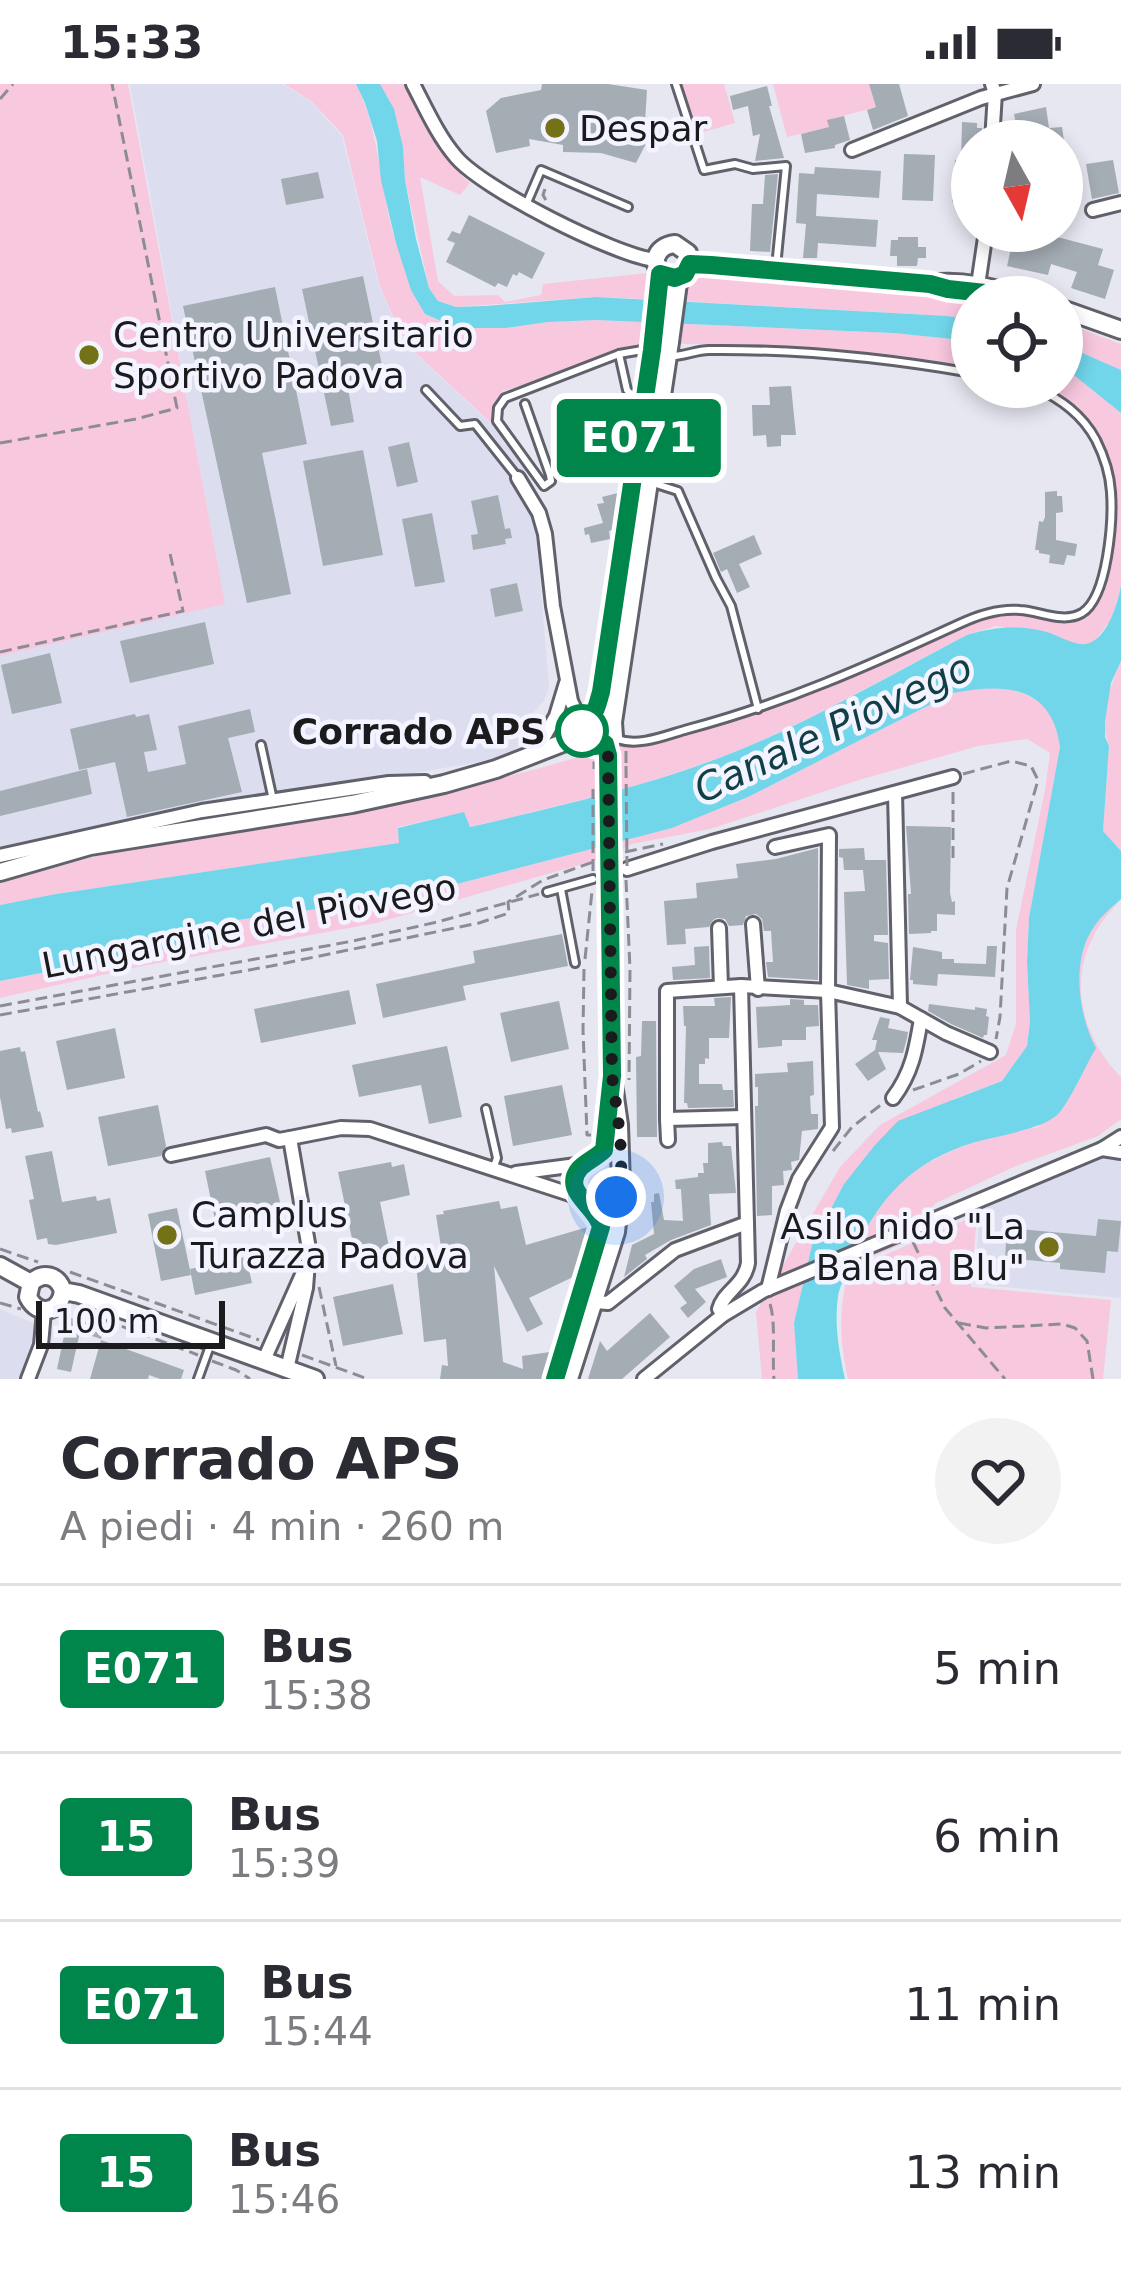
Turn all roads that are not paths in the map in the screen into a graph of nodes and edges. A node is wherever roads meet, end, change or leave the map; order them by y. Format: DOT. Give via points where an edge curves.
graph roads {
  1 [pos="412,84"];
  2 [pos="676,84"];
  3 [pos="1033,84"];
  4 [pos="994,88"];
  5 [pos="993,120"];
  6 [pos="852,150"];
  7 [pos="1121,202"];
  8 [pos="526,206"];
  9 [pos="628,207"];
  10 [pos="1093,210"];
  11 [pos="776,271"];
  12 [pos="671,273"];
  13 [pos="951,282"];
  14 [pos="930,284"];
  15 [pos="951,288"];
  16 [pos="1083,316"];
  17 [pos="1121,330"];
  18 [pos="660,347"];
  19 [pos="619,353"];
  20 [pos="951,369"];
  21 [pos="427,390"];
  22 [pos="525,404"];
  23 [pos="644,405"];
  24 [pos="1070,408"];
  25 [pos="518,478"];
  26 [pos="648,482"];
  27 [pos="566,676"];
  28 [pos="758,709"];
  29 [pos="585,731"];
  30 [pos="611,734"];
  31 [pos="261,745"];
  32 [pos="533,756"];
  33 [pos="953,777"];
  34 [pos="445,784"];
  35 [pos="895,793"];
  36 [pos="273,800"];
  37 [pos="775,847"];
  38 [pos="0,856"];
  39 [pos="0,872"];
  40 [pos="613,872"];
  41 [pos="561,889"];
  42 [pos="547,892"];
  43 [pos="753,924"];
  44 [pos="719,928"];
  45 [pos="575,963"];
  46 [pos="741,986"];
  47 [pos="722,987"];
  48 [pos="758,989"];
  49 [pos="828,991"];
  50 [pos="900,1007"];
  51 [pos="921,1019"];
  52 [pos="990,1052"];
  53 [pos="620,1077"];
  54 [pos="893,1098"];
  55 [pos="486,1109"];
  56 [pos="743,1117"];
  57 [pos="667,1119"];
  58 [pos="290,1138"];
  59 [pos="1121,1138"];
  60 [pos="668,1140"];
  61 [pos="1102,1149"];
  62 [pos="1121,1150"];
  63 [pos="171,1155"];
  64 [pos="586,1163"];
  65 [pos="494,1169"];
  66 [pos="508,1174"];
  67 [pos="619,1184"];
  68 [pos="583,1200"];
  69 [pos="747,1223"];
  70 [pos="308,1262"];
  71 [pos="0,1266"];
  72 [pos="31,1283"];
  73 [pos="766,1290"];
  74 [pos="63,1291"];
  75 [pos="595,1302"];
  76 [pos="44,1311"];
  77 [pos="723,1315"];
  78 [pos="212,1342"];
  79 [pos="263,1360"];
  80 [pos="663,1362"];
  81 [pos="287,1369"];
  82 [pos="28,1379"];
  83 [pos="198,1379"];
  84 [pos="315,1379"];
  85 [pos="555,1379"];
  86 [pos="569,1379"];
  87 [pos="632,1379"];
  88 [pos="644,1379"];
  89 [pos="654,1379"];
  1 -- 8 [label="street" via="456,157"];
  2 -- 11 [label="lane" via="704,170 786,166"];
  3 -- 4 [label="street"];
  4 -- 5 [label="street"];
  4 -- 6 [label="street"];
  7 -- 10 [label="street"];
  8 -- 9 [label="lane" via="541,170"];
  8 -- 12 [label="street"];
  11 -- 12 [label="main road"];
  11 -- 14 [label="main road"];
  12 -- 18 [label="main road, bridge"];
  13 -- 14 [label="main road"];
  14 -- 15 [label="main road"];
  16 -- 17 [label="main road"];
  18 -- 19 [label="lane"];
  18 -- 20 [label="lane" via="680,356 767,352"];
  18 -- 23 [label="main road"];
  18 -- 26 [label="main road"];
  19 -- 22 [label="lane" via="505,398 498,408 497,421 544,485 550,475"];
  19 -- 23 [label="lane" via="626,390"];
  21 -- 25 [label="lane" via="460,426 475,424"];
  23 -- 29 [label="main road" via="601,692"];
  24 -- 28 [label="lane" via="1094,438 1111,492 1106,557 1090,607 1070,617 977,615"];
  25 -- 27 [label="street" via="545,534"];
  26 -- 28 [label="lane" via="678,490 731,605"];
  26 -- 30 [label="main road"];
  27 -- 29 [label="street"];
  27 -- 32 [label="street" via="556,716"];
  28 -- 30 [label="lane" via="635,742"];
  29 -- 30 [label="main road" via="592,744"];
  29 -- 30 [label="main road" via="604,714"];
  29 -- 32 [label="main road"];
  30 -- 40 [label="main road, bridge"];
  31 -- 36 [label="lane"];
  32 -- 34 [label="main road"];
  33 -- 35 [label="street"];
  34 -- 36 [label="street" via="389,783"];
  34 -- 39 [label="main road" via="90,846"];
  35 -- 40 [label="street"];
  35 -- 50 [label="street"];
  36 -- 38 [label="street"];
  37 -- 49 [label="street" via="829,835"];
  40 -- 41 [label="lane"];
  40 -- 53 [label="main road"];
  41 -- 42 [label="lane"];
  41 -- 45 [label="lane"];
  43 -- 48 [label="street"];
  44 -- 47 [label="street"];
  46 -- 47 [label="street"];
  46 -- 48 [label="street"];
  46 -- 56 [label="street"];
  47 -- 57 [label="street" via="667,992"];
  48 -- 49 [label="street"];
  49 -- 50 [label="street"];
  49 -- 73 [label="street" via="832,1127 799,1180"];
  50 -- 51 [label="street"];
  51 -- 52 [label="street"];
  51 -- 54 [label="street" via="908,1078"];
  53 -- 64 [label="main road" via="604,1150"];
  53 -- 67 [label="main road"];
  55 -- 65 [label="lane"];
  56 -- 57 [label="street"];
  56 -- 69 [label="street"];
  57 -- 60 [label="street"];
  58 -- 63 [label="street" via="266,1135"];
  58 -- 65 [label="street" via="370,1129"];
  58 -- 70 [label="street"];
  59 -- 61 [label="street"];
  59 -- 62 [label="street"];
  61 -- 62 [label="street"];
  61 -- 73 [label="street"];
  64 -- 66 [label="street"];
  64 -- 67 [label="main road" via="609,1163"];
  64 -- 68 [label="main road" via="574,1180"];
  65 -- 66 [label="street"];
  66 -- 68 [label="street"];
  67 -- 68 [label="main road" via="606,1205"];
  67 -- 75 [label="main road" via="616,1232"];
  68 -- 85 [label="main road" via="599,1217 599,1237"];
  69 -- 75 [label="street" via="675,1250 608,1303"];
  69 -- 77 [label="street" via="746,1275 721,1302"];
  70 -- 79 [label="street"];
  70 -- 81 [label="street"];
  71 -- 72 [label="main road"];
  72 -- 74 [label="main road" via="50,1276"];
  72 -- 76 [label="main road" via="32,1304"];
  73 -- 77 [label="street"];
  74 -- 76 [label="main road"];
  74 -- 78 [label="main road"];
  75 -- 86 [label="main road"];
  76 -- 82 [label="street"];
  77 -- 80 [label="street"];
  78 -- 79 [label="main road"];
  78 -- 83 [label="lane"];
  79 -- 81 [label="main road"];
  80 -- 87 [label="street"];
  80 -- 88 [label="street"];
  80 -- 89 [label="street"];
  81 -- 84 [label="main road"];
}
